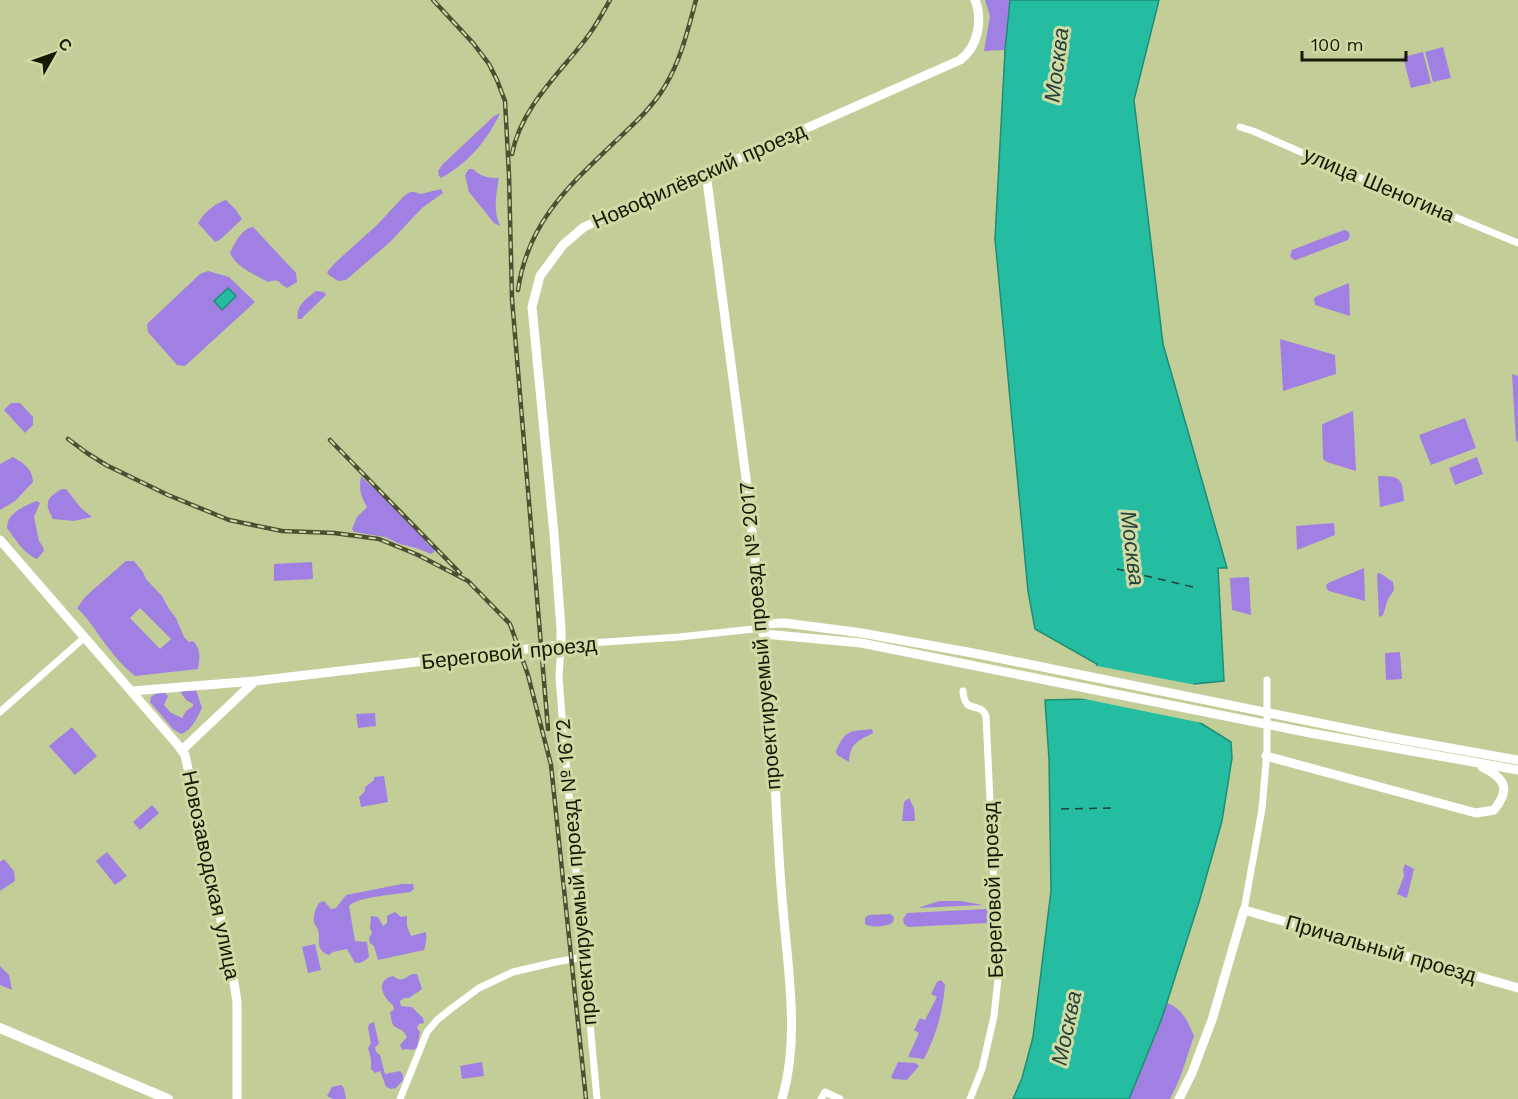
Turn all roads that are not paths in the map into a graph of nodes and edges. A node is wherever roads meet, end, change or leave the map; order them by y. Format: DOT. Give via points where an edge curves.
graph roads {
  1 [pos="975,0"];
  2 [pos="1240,128"];
  3 [pos="706,173"];
  4 [pos="1518,243"];
  5 [pos="0,540"];
  6 [pos="763,628"];
  7 [pos="85,637"];
  8 [pos="561,645"];
  9 [pos="1267,680"];
  10 [pos="255,681"];
  11 [pos="132,691"];
  12 [pos="963,691"];
  13 [pos="0,712"];
  14 [pos="182,750"];
  15 [pos="1266,756"];
  16 [pos="1457,759"];
  17 [pos="1518,760"];
  18 [pos="1518,771"];
  19 [pos="1244,910"];
  20 [pos="584,957"];
  21 [pos="1518,988"];
  22 [pos="0,1028"];
  23 [pos="166,1099"];
  24 [pos="237,1099"];
  25 [pos="400,1099"];
  26 [pos="597,1099"];
  27 [pos="783,1099"];
  28 [pos="821,1099"];
  29 [pos="840,1099"];
  30 [pos="970,1099"];
  31 [pos="1179,1099"];
  1 -- 3 [label="street, Новофилёвский проезд" via="979,23 976,41 968,55"];
  2 -- 4 [label="street, улица Шеногина"];
  3 -- 6 [label="street, проектируемый проезд № 2017"];
  3 -- 8 [label="street, Новофилёвский проезд" via="584,227 563,245 540,276 532,307"];
  5 -- 7 [label="street, Новозаводская улица"];
  6 -- 8 [label="street, Береговой проезд"];
  6 -- 16 [label="street" via="861,643"];
  6 -- 17 [label="street" via="785,623 861,633"];
  6 -- 27 [label="street, проектируемый проезд № 2017" via="790,1002 790,1065"];
  7 -- 11 [label="street, Новозаводская улица"];
  7 -- 13 [label="street"];
  8 -- 10 [label="street, Береговой проезд"];
  8 -- 20 [label="street, проектируемый проезд № 1672" via="561,698"];
  9 -- 15 [label="street"];
  10 -- 11 [label="street, Береговой проезд"];
  10 -- 14 [label="street"];
  11 -- 14 [label="street, Новозаводская улица"];
  12 -- 30 [label="street, Береговой проезд" via="967,704 981,709 986,716 1000,960 994,1016 982,1069"];
  14 -- 24 [label="street, Новозаводская улица" via="233,976 237,1002"];
  15 -- 16 [label="street" via="1476,813 1494,810 1502,799 1501,779"];
  15 -- 19 [label="street" via="1262,809"];
  16 -- 18 [label="street"];
  19 -- 21 [label="street, Причальный проезд"];
  19 -- 31 [label="street" via="1212,1020"];
  20 -- 25 [label="street" via="513,972 465,998 428,1032"];
  20 -- 26 [label="street, проектируемый проезд № 1672"];
  22 -- 23 [label="main road"];
  28 -- 29 [label="street" via="825,1092"];
}
